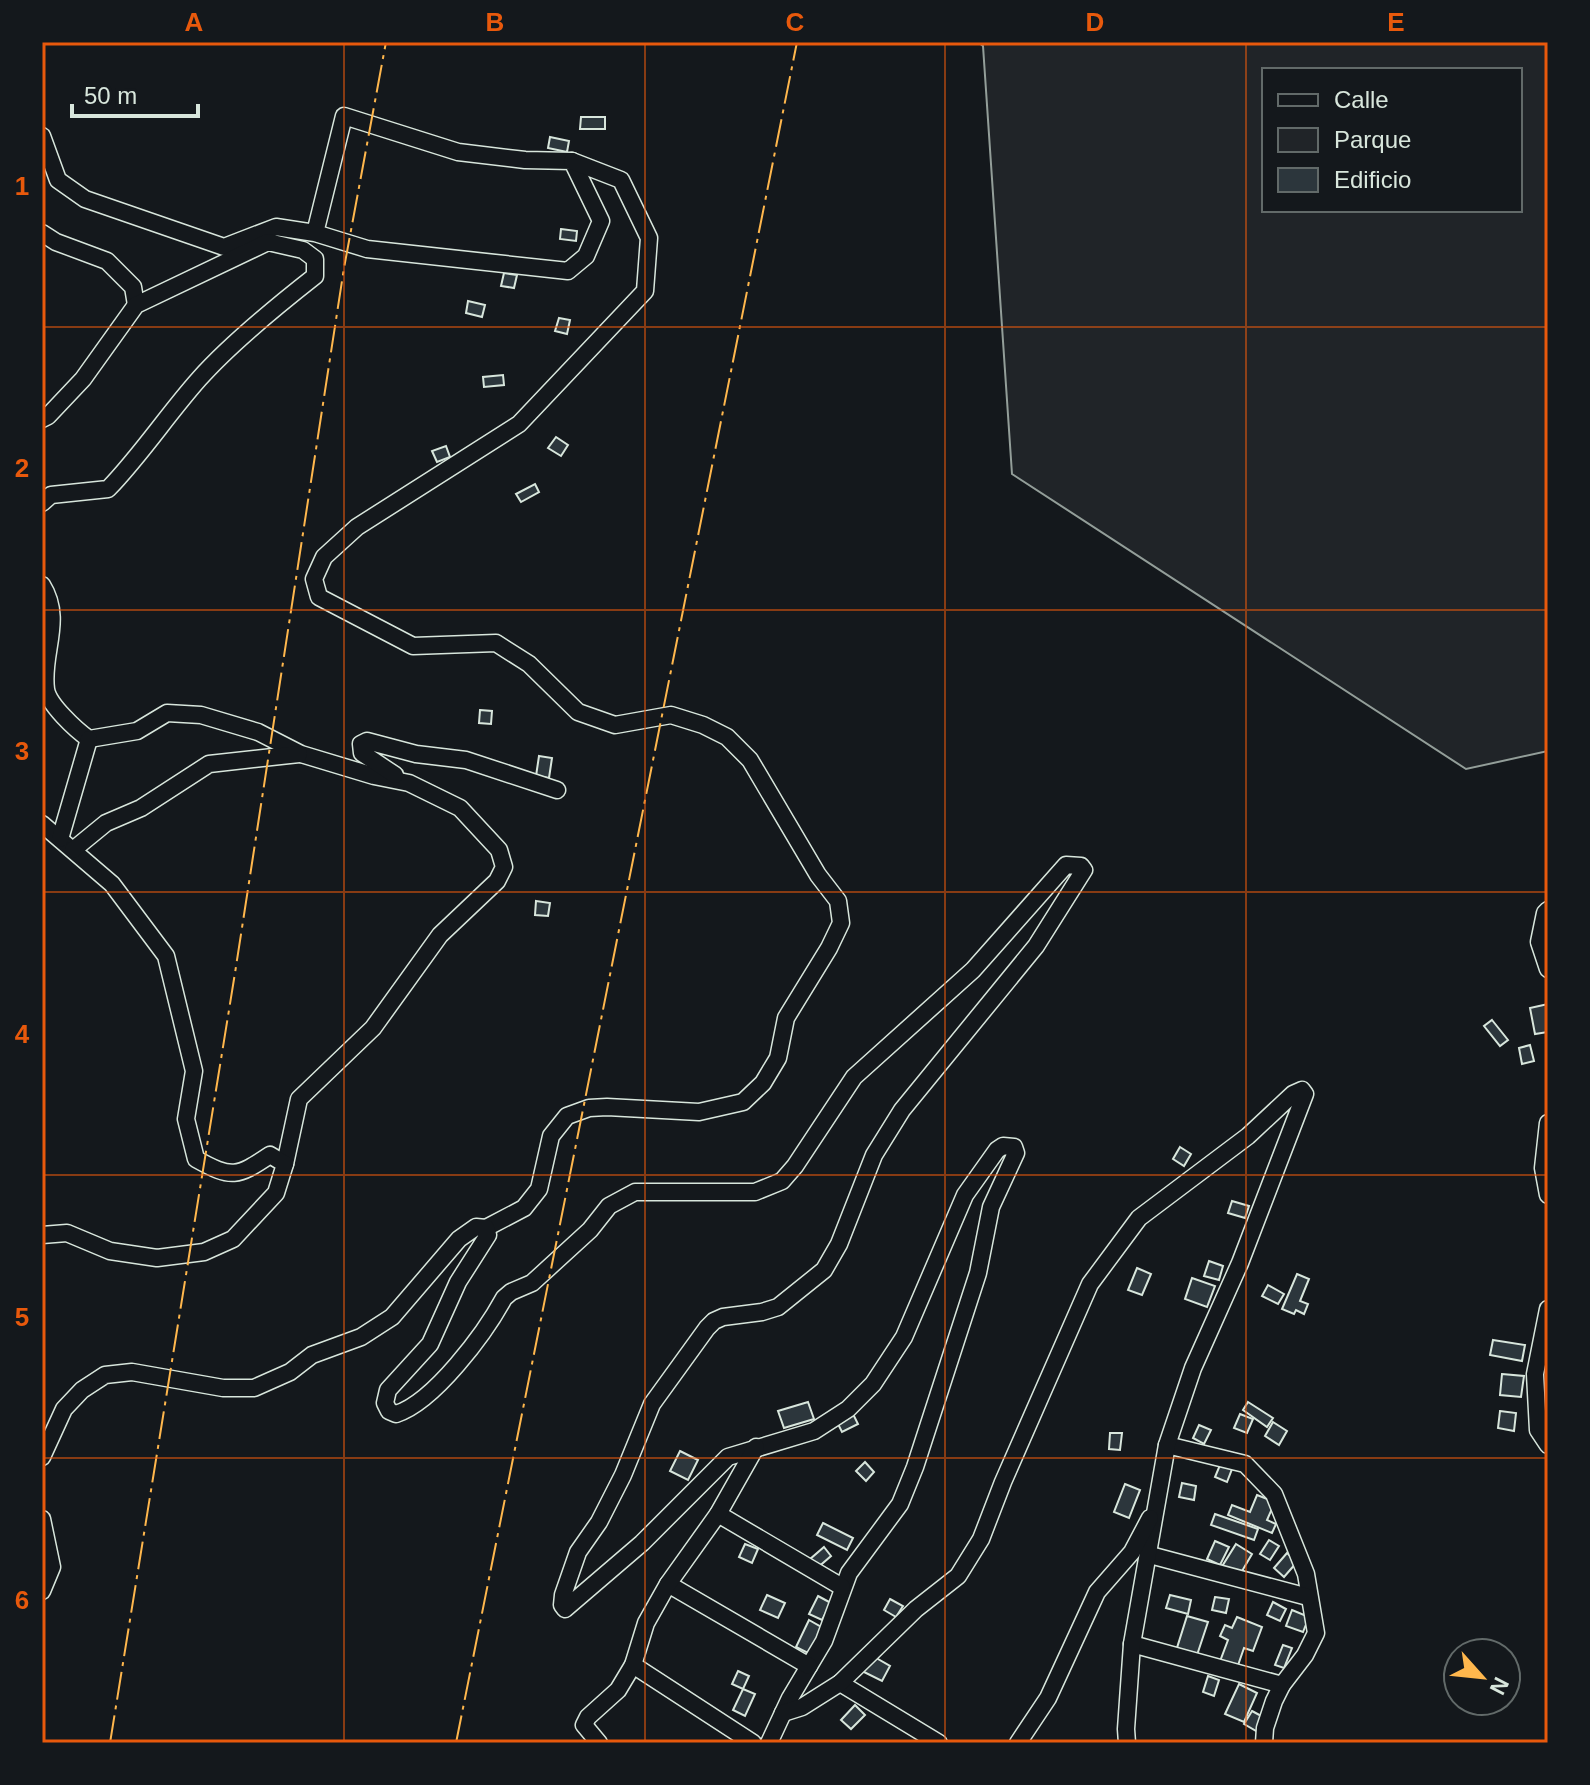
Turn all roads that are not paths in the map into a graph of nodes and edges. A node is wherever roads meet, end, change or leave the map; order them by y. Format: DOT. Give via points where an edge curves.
graph roads {
  1 [pos="42,136"];
  2 [pos="572,161"];
  3 [pos="42,233"];
  4 [pos="315,233"];
  5 [pos="226,254"];
  6 [pos="136,305"];
  7 [pos="42,419"];
  8 [pos="42,503"];
  9 [pos="42,585"];
  10 [pos="89,739"];
  11 [pos="301,754"];
  12 [pos="409,783"];
  13 [pos="557,790"];
  14 [pos="42,824"];
  15 [pos="66,845"];
  16 [pos="1548,910"];
  17 [pos="1548,969"];
  18 [pos="1548,1123"];
  19 [pos="285,1164"];
  20 [pos="1548,1195"];
  21 [pos="486,1228"];
  22 [pos="42,1235"];
  23 [pos="1548,1309"];
  24 [pos="1167,1445"];
  25 [pos="1548,1445"];
  26 [pos="756,1447"];
  27 [pos="42,1457"];
  28 [pos="1155,1510"];
  29 [pos="718,1514"];
  30 [pos="42,1519"];
  31 [pos="1150,1555"];
  32 [pos="668,1584"];
  33 [pos="842,1587"];
  34 [pos="42,1591"];
  35 [pos="1308,1597"];
  36 [pos="1132,1644"];
  37 [pos="633,1665"];
  38 [pos="809,1666"];
  39 [pos="840,1683"];
  40 [pos="1282,1685"];
  41 [pos="783,1713"];
  42 [pos="599,1743"];
  43 [pos="753,1743"];
  44 [pos="769,1743"];
  45 [pos="939,1743"];
  46 [pos="1018,1743"];
  47 [pos="1127,1743"];
  48 [pos="1264,1743"];
  1 -- 5 [label="street" via="58,180 85,199"];
  2 -- 4 [label="street" via="458,152 344,116"];
  2 -- 4 [label="street" via="601,221 586,256 568,271 367,249"];
  2 -- 21 [label="street" via="621,180 649,238 645,291 519,424 357,527 324,557 314,579 319,597 413,646 496,643 529,664 578,712 615,725 671,715 727,737 750,760 838,901 841,923 786,1018 778,1058 743,1102 699,1112 607,1107 567,1116 551,1136 539,1189 524,1208"];
  3 -- 6 [label="street" via="107,261 133,287"];
  4 -- 5 [label="street" via="276,227"];
  5 -- 6 [label="street"];
  5 -- 8 [label="street" via="268,242 303,250 315,259 315,276 200,378 108,489 51,495"];
  6 -- 7 [label="street" via="83,379"];
  9 -- 10 [label="street" via="53,632 46,691 68,724"];
  10 -- 11 [label="street" via="137,731 167,713 201,715 258,732"];
  10 -- 15 [label="street"];
  11 -- 12 [label="street"];
  11 -- 15 [label="street" via="209,764 141,808"];
  12 -- 13 [label="street" via="379,767 362,753 361,744 466,760"];
  12 -- 19 [label="street" via="460,808 499,850 504,867 497,881 440,935 373,1028 299,1099"];
  14 -- 15 [label="street"];
  15 -- 19 [label="street" via="112,884 166,956 194,1071 186,1119 196,1159 222,1173 246,1170 270,1155"];
  16 -- 17 [label="street" via="1539,942"];
  18 -- 20 [label="street" via="1543,1168"];
  19 -- 22 [label="street" via="276,1193 233,1239 204,1252 157,1258 110,1251 67,1233"];
  21 -- 26 [label="street" via="488,1235 458,1282 430,1344 388,1390 389,1411 407,1411 451,1372 504,1298 532,1283 609,1206 635,1192 755,1192 782,1181 860,1071 973,970 1066,865 1081,866 1077,883 1036,946 902,1110 874,1155 824,1270 778,1307 714,1321 652,1404 623,1475 571,1567 563,1608 642,1543 728,1457"];
  21 -- 27 [label="street" via="476,1227 459,1239 392,1317 254,1388 223,1388 132,1372 105,1375 64,1409"];
  23 -- 25 [label="street" via="1535,1374 1538,1430"];
  24 -- 28 [label="street"];
  24 -- 35 [label="street" via="1245,1464 1274,1494 1306,1574"];
  24 -- 39 [label="street" via="1193,1368 1265,1201 1305,1094 1302,1090 1139,1218 1090,1284 981,1539 958,1576"];
  26 -- 29 [label="street"];
  26 -- 33 [label="street" via="814,1431 873,1384 904,1337 965,1195 997,1150 1014,1147 1016,1153 991,1207 978,1273 915,1467 900,1504"];
  28 -- 31 [label="street"];
  28 -- 46 [label="street" via="1132,1552 1097,1592 1048,1698"];
  29 -- 32 [label="street"];
  29 -- 33 [label="street"];
  30 -- 34 [label="street" via="52,1567"];
  31 -- 35 [label="street"];
  31 -- 36 [label="street"];
  32 -- 37 [label="street" via="646,1623"];
  32 -- 38 [label="street"];
  33 -- 38 [label="street" via="832,1623"];
  35 -- 40 [label="street" via="1316,1633"];
  36 -- 40 [label="street"];
  36 -- 47 [label="street"];
  37 -- 42 [label="street" via="618,1690 584,1725"];
  37 -- 43 [label="street"];
  38 -- 41 [label="street"];
  39 -- 41 [label="street"];
  39 -- 45 [label="street"];
  40 -- 48 [label="street"];
  41 -- 44 [label="street"];
}
